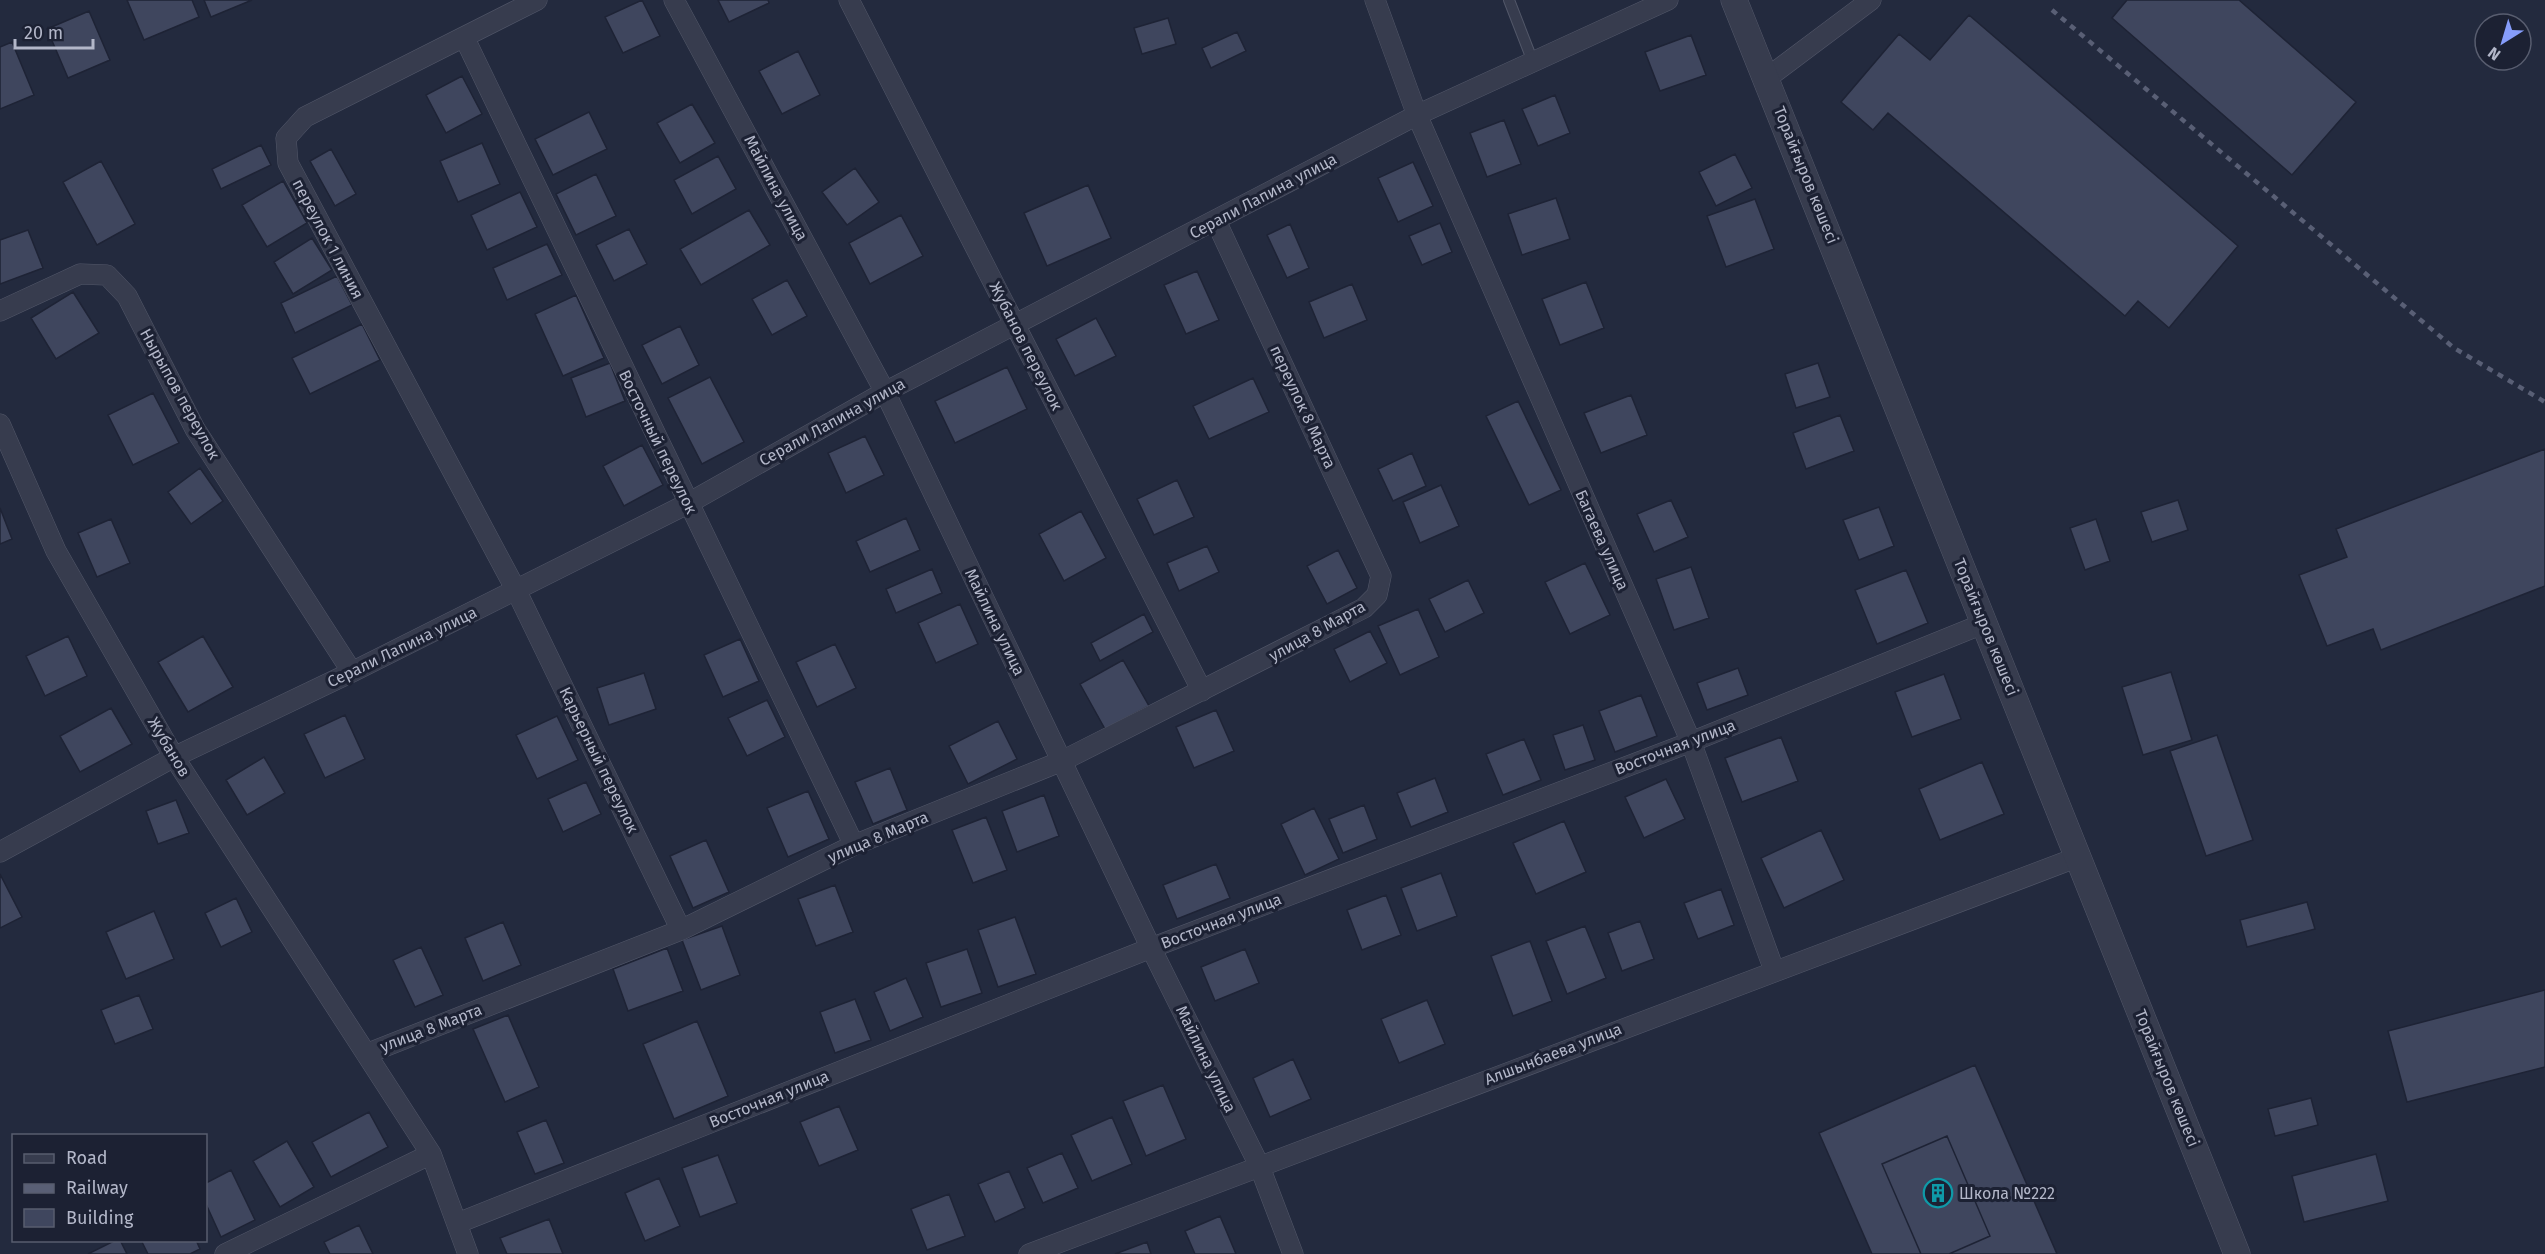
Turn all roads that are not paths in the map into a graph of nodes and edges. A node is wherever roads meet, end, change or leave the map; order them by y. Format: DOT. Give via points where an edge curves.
graph roads {
  1 [pos="537,0"];
  2 [pos="675,0"];
  3 [pos="849,0"];
  4 [pos="1375,0"];
  5 [pos="1509,0"];
  6 [pos="1668,0"];
  7 [pos="1734,0"];
  8 [pos="1871,0"];
  9 [pos="464,37"];
  10 [pos="1533,62"];
  11 [pos="1767,78"];
  12 [pos="1417,115"];
  13 [pos="1216,221"];
  14 [pos="0,311"];
  15 [pos="1015,325"];
  16 [pos="885,392"];
  17 [pos="0,423"];
  18 [pos="687,504"];
  19 [pos="516,590"];
  20 [pos="1377,595"];
  21 [pos="1985,623"];
  22 [pos="352,672"];
  23 [pos="1202,691"];
  24 [pos="1691,742"];
  25 [pos="174,758"];
  26 [pos="1062,761"];
  27 [pos="854,845"];
  28 [pos="0,852"];
  29 [pos="2078,856"];
  30 [pos="681,930"];
  31 [pos="1151,948"];
  32 [pos="1774,970"];
  33 [pos="366,1054"];
  34 [pos="431,1154"];
  35 [pos="1259,1165"];
  36 [pos="458,1223"];
  37 [pos="225,1254"];
  38 [pos="468,1254"];
  39 [pos="1029,1254"];
  40 [pos="1293,1254"];
  41 [pos="2237,1254"];
  1 -- 9 [label="street, переулок 1 линия"];
  2 -- 16 [label="street, Майлина улица"];
  3 -- 15 [label="street, Жубанов переулок"];
  4 -- 12 [label="street, Багаева улица"];
  5 -- 10 [label="lane"];
  6 -- 10 [label="street, Серали Лапина улица"];
  7 -- 11 [label="street, Торайғыров көшесі"];
  8 -- 11 [label="street"];
  9 -- 18 [label="street, Восточный переулок"];
  9 -- 19 [label="street, переулок 1 линия" via="305,117 286,138 288,163"];
  10 -- 12 [label="street, Серали Лапина улица"];
  11 -- 21 [label="street, Торайғыров көшесі"];
  12 -- 13 [label="street, Серали Лапина улица"];
  12 -- 24 [label="street, Багаева улица"];
  13 -- 15 [label="street, Серали Лапина улица"];
  13 -- 20 [label="street, переулок 8 Марта" via="1382,576"];
  14 -- 22 [label="street, Нырыпов переулок" via="80,274 107,275 127,296 195,429"];
  15 -- 16 [label="street, Серали Лапина улица"];
  15 -- 23 [label="street, Жубанов переулок"];
  16 -- 18 [label="street, Серали Лапина улица"];
  16 -- 26 [label="street, Майлина улица"];
  17 -- 25 [label="street, Жубанов" via="56,551"];
  18 -- 19 [label="street, Серали Лапина улица"];
  18 -- 27 [label="street, Восточный переулок"];
  19 -- 22 [label="street, Серали Лапина улица"];
  19 -- 30 [label="street, Карьерный переулок"];
  20 -- 23 [label="street, улица 8 Марта" via="1364,608"];
  21 -- 24 [label="street, Восточная улица"];
  21 -- 29 [label="street, Торайғыров көшесі"];
  22 -- 25 [label="street, Серали Лапина улица"];
  23 -- 26 [label="street, улица 8 Марта"];
  24 -- 31 [label="street, Восточная улица"];
  24 -- 32 [label="street, Багаева улица"];
  25 -- 28 [label="street, Серали Лапина улица"];
  25 -- 33 [label="street, Жубанов"];
  26 -- 27 [label="street, улица 8 Марта"];
  26 -- 31 [label="street, Майлина улица"];
  27 -- 30 [label="street, улица 8 Марта"];
  29 -- 32 [label="street, Алшынбаева улица"];
  29 -- 41 [label="street, Торайғыров көшесі"];
  30 -- 33 [label="street, улица 8 Марта"];
  31 -- 35 [label="street, Майлина улица"];
  31 -- 36 [label="street, Восточная улица"];
  32 -- 35 [label="street, Алшынбаева улица"];
  33 -- 34 [label="street, Жубанов"];
  34 -- 36 [label="street, Жубанов"];
  34 -- 37 [label="street"];
  35 -- 39 [label="street, Алшынбаева улица"];
  35 -- 40 [label="street, Майлина улица"];
  36 -- 38 [label="street, Жубанов"];
}
